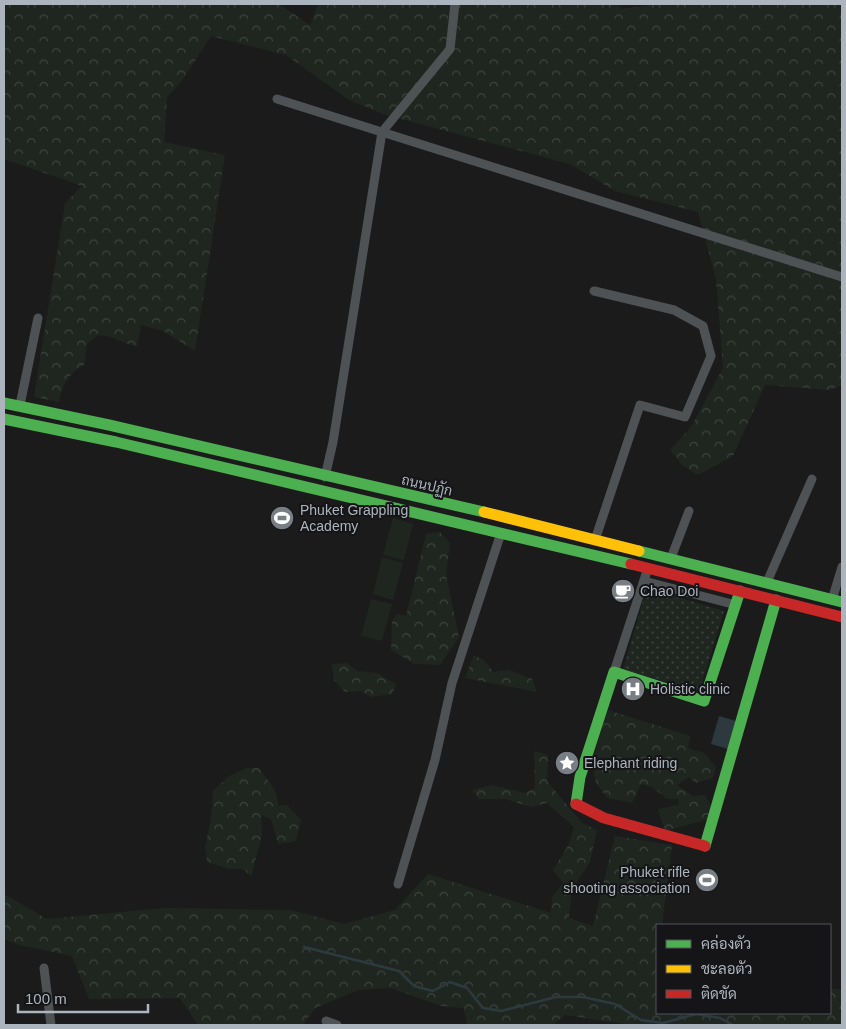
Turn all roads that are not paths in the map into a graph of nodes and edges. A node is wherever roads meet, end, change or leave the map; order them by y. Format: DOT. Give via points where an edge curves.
graph roads {
  1 [pos="455,4"];
  2 [pos="276,99"];
  3 [pos="382,132"];
  4 [pos="842,276"];
  5 [pos="594,290"];
  6 [pos="38,318"];
  7 [pos="4,403"];
  8 [pos="20,405"];
  9 [pos="4,419"];
  10 [pos="298,470"];
  11 [pos="325,477"];
  12 [pos="812,479"];
  13 [pos="296,484"];
  14 [pos="689,511"];
  15 [pos="501,533"];
  16 [pos="595,540"];
  17 [pos="671,558"];
  18 [pos="842,567"];
  19 [pos="648,568"];
  20 [pos="644,581"];
  21 [pos="767,582"];
  22 [pos="740,591"];
  23 [pos="776,600"];
  24 [pos="837,601"];
  25 [pos="736,605"];
  26 [pos="842,617"];
  27 [pos="614,672"];
  28 [pos="398,884"];
  29 [pos="44,968"];
  30 [pos="326,1021"];
  31 [pos="51,1025"];
  32 [pos="337,1025"];
  1 -- 3 [label="street" via="450,49"];
  2 -- 3 [label="street"];
  3 -- 4 [label="street"];
  3 -- 11 [label="street"];
  5 -- 16 [label="street" via="674,310 703,326 711,356 685,417 640,405"];
  6 -- 8 [label="street"];
  7 -- 8 [label="main road, ถนนปฏัก"];
  8 -- 10 [label="main road, ถนนปฏัก"];
  9 -- 13 [label="main road"];
  10 -- 11 [label="main road, ถนนปฏัก"];
  10 -- 13 [label="main road"];
  11 -- 16 [label="main road, ถนนปฏัก"];
  12 -- 21 [label="street"];
  13 -- 15 [label="main road"];
  14 -- 17 [label="street"];
  15 -- 19 [label="main road"];
  15 -- 28 [label="street" via="452,683 435,760"];
  16 -- 17 [label="main road, ถนนปฏัก"];
  17 -- 21 [label="main road, ถนนปฏัก"];
  18 -- 24 [label="street"];
  19 -- 20 [label="street"];
  19 -- 22 [label="main road"];
  20 -- 25 [label="street"];
  20 -- 27 [label="street"];
  21 -- 24 [label="main road, ถนนปฏัก"];
  22 -- 23 [label="main road"];
  22 -- 25 [label="main road"];
  23 -- 26 [label="main road"];
  23 -- 27 [label="main road" via="705,848 604,818 575,803 580,777"];
  25 -- 27 [label="main road" via="704,700"];
  29 -- 31 [label="street"];
  30 -- 32 [label="street"];
}
